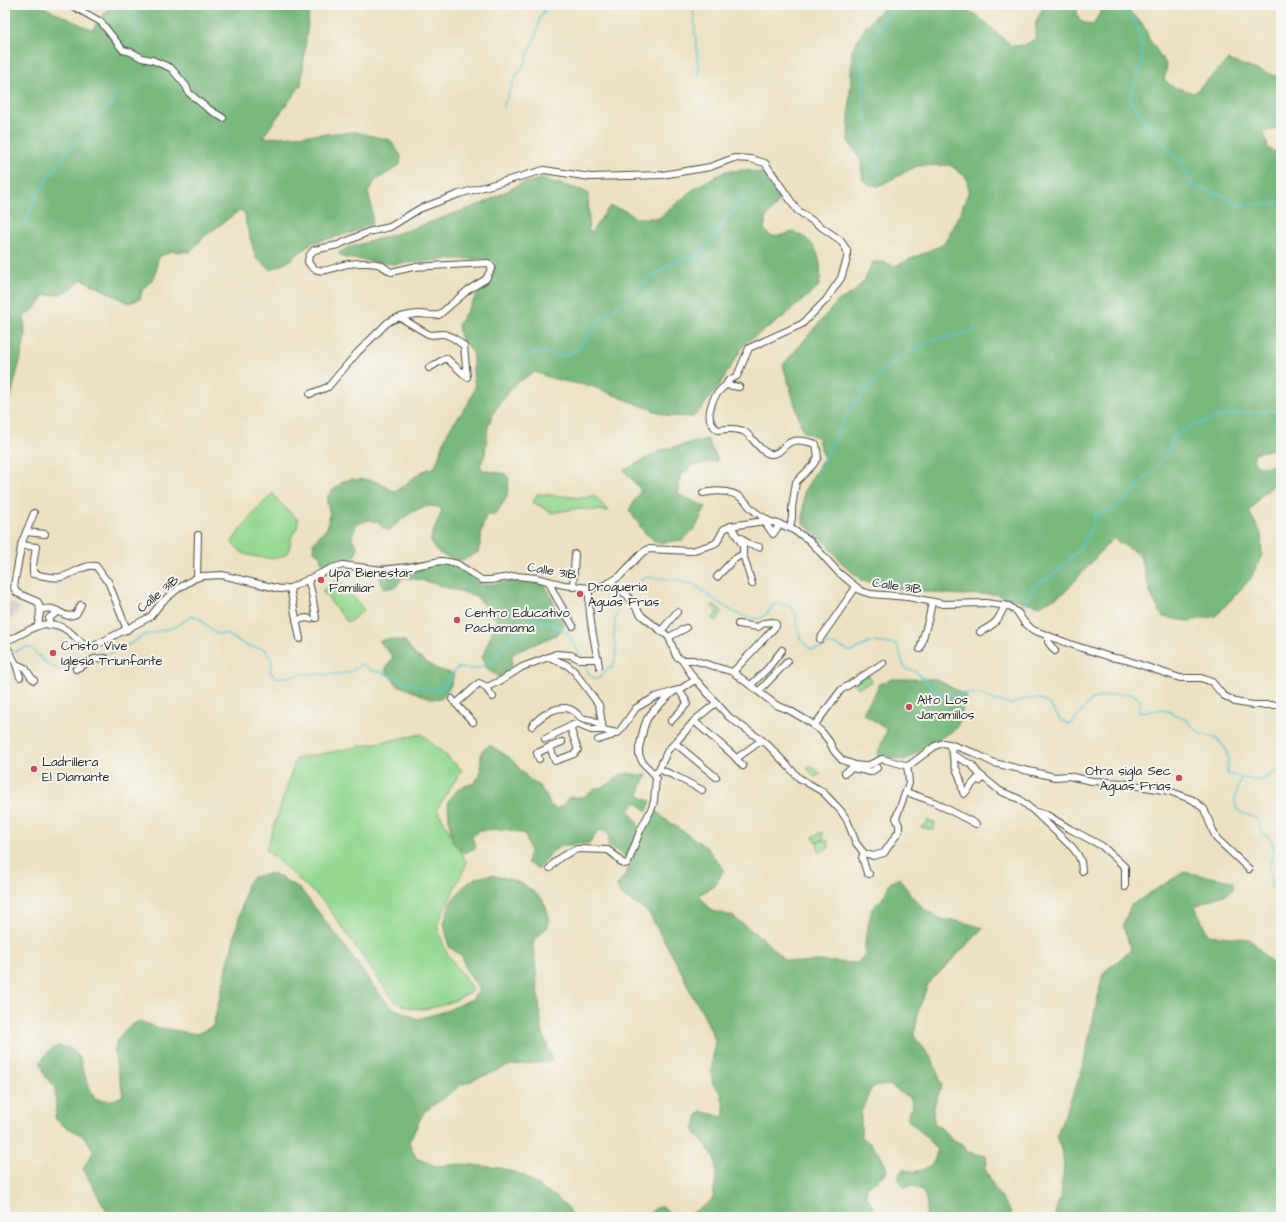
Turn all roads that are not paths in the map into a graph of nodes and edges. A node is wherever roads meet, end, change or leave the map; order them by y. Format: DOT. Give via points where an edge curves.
graph roads {
  1 [pos="71,5"];
  2 [pos="223,118"];
  3 [pos="401,318"];
  4 [pos="430,368"];
  5 [pos="726,385"];
  6 [pos="739,387"];
  7 [pos="310,394"];
  8 [pos="703,493"];
  9 [pos="34,514"];
  10 [pos="767,521"];
  11 [pos="780,524"];
  12 [pos="731,526"];
  13 [pos="790,528"];
  14 [pos="26,532"];
  15 [pos="45,534"];
  16 [pos="198,535"];
  17 [pos="739,537"];
  18 [pos="22,545"];
  19 [pos="759,547"];
  20 [pos="575,554"];
  21 [pos="742,554"];
  22 [pos="717,577"];
  23 [pos="197,578"];
  24 [pos="308,580"];
  25 [pos="549,582"];
  26 [pos="608,583"];
  27 [pos="752,584"];
  28 [pos="573,587"];
  29 [pos="856,587"];
  30 [pos="290,588"];
  31 [pos="589,588"];
  32 [pos="932,602"];
  33 [pos="81,605"];
  34 [pos="1005,605"];
  35 [pos="40,610"];
  36 [pos="58,612"];
  37 [pos="677,612"];
  38 [pos="296,620"];
  39 [pos="49,624"];
  40 [pos="738,624"];
  41 [pos="38,625"];
  42 [pos="573,626"];
  43 [pos="686,628"];
  44 [pos="127,630"];
  45 [pos="661,631"];
  46 [pos="980,632"];
  47 [pos="1048,636"];
  48 [pos="669,638"];
  49 [pos="300,639"];
  50 [pos="820,639"];
  51 [pos="5,642"];
  52 [pos="920,649"];
  53 [pos="782,650"];
  54 [pos="1055,651"];
  55 [pos="92,654"];
  56 [pos="549,657"];
  57 [pos="105,658"];
  58 [pos="682,660"];
  59 [pos="788,660"];
  60 [pos="15,662"];
  61 [pos="883,663"];
  62 [pos="76,669"];
  63 [pos="733,672"];
  64 [pos="20,677"];
  65 [pos="34,680"];
  66 [pos="695,680"];
  67 [pos="751,685"];
  68 [pos="485,687"];
  69 [pos="676,691"];
  70 [pos="759,692"];
  71 [pos="492,697"];
  72 [pos="716,703"];
  73 [pos="1281,705"];
  74 [pos="670,721"];
  75 [pos="694,721"];
  76 [pos="473,722"];
  77 [pos="573,725"];
  78 [pos="532,726"];
  79 [pos="814,726"];
  80 [pos="603,730"];
  81 [pos="616,733"];
  82 [pos="545,739"];
  83 [pos="598,740"];
  84 [pos="762,740"];
  85 [pos="562,742"];
  86 [pos="675,742"];
  87 [pos="949,744"];
  88 [pos="550,747"];
  89 [pos="953,755"];
  90 [pos="737,758"];
  91 [pos="539,759"];
  92 [pos="743,766"];
  93 [pos="877,768"];
  94 [pos="907,768"];
  95 [pos="656,772"];
  96 [pos="845,773"];
  97 [pos="716,777"];
  98 [pos="980,782"];
  99 [pos="702,790"];
  100 [pos="906,792"];
  101 [pos="1035,812"];
  102 [pos="976,824"];
  103 [pos="864,853"];
  104 [pos="550,868"];
  105 [pos="1249,869"];
  106 [pos="1082,871"];
  107 [pos="869,874"];
  108 [pos="1125,887"];
  1 -- 2 [label="street" via="102,22 123,50 171,68 186,86 189,94"];
  3 -- 4 [label="street" via="428,334 443,333 451,336 464,346 467,377 446,358"];
  3 -- 5 [label="street" via="419,314 439,314 486,279 492,267 488,263 413,267 391,272 380,265 359,263 318,270 311,267 308,262 309,256 314,250 338,245 368,232 390,227 419,209 458,194 544,170 590,177 662,174 710,166 734,158 751,159 765,163 797,210 840,240 847,250 847,259 841,278 826,300 802,324 749,348 737,376"];
  3 -- 7 [label="street" via="387,323 328,387"];
  5 -- 6 [label="street"];
  5 -- 13 [label="street" via="712,400 711,422 718,430 742,430 768,454 776,454 793,441 801,440 816,444 818,457 796,482"];
  8 -- 10 [label="street" via="726,491 738,495"];
  9 -- 14 [label="street"];
  10 -- 11 [label="street, Calle 31B"];
  10 -- 11 [label="street" via="773,534"];
  10 -- 12 [label="street, Calle 31B"];
  11 -- 13 [label="street, Calle 31B"];
  12 -- 17 [label="street"];
  12 -- 26 [label="street, Calle 31B" via="724,529 717,542 703,548 691,551 648,549 620,576"];
  13 -- 29 [label="street, Calle 31B" via="809,540 838,572"];
  14 -- 15 [label="street"];
  14 -- 18 [label="street"];
  16 -- 23 [label="street"];
  17 -- 19 [label="street" via="748,544"];
  17 -- 21 [label="street" via="743,546"];
  18 -- 35 [label="street" via="14,588 17,593 38,602"];
  18 -- 44 [label="street" via="36,547 33,574 61,578 96,566 108,581"];
  20 -- 28 [label="street"];
  21 -- 22 [label="street"];
  21 -- 27 [label="street"];
  23 -- 30 [label="street, Calle 31B" via="222,575"];
  23 -- 44 [label="street, Calle 31B" via="162,602 150,617"];
  24 -- 25 [label="street, Calle 31B" via="343,565 382,570 441,561 457,564 482,580 516,576"];
  24 -- 30 [label="street, Calle 31B"];
  24 -- 38 [label="street" via="312,594 313,618"];
  25 -- 28 [label="street, Calle 31B"];
  25 -- 42 [label="street"];
  26 -- 31 [label="street, Calle 31B"];
  26 -- 45 [label="street" via="625,593 642,616"];
  28 -- 31 [label="street, Calle 31B"];
  29 -- 32 [label="street, Calle 31B" via="871,594"];
  29 -- 50 [label="street"];
  30 -- 38 [label="street"];
  31 -- 56 [label="street" via="589,606 598,662 569,655 556,654"];
  32 -- 34 [label="street, Calle 31B" via="956,605"];
  32 -- 52 [label="street"];
  33 -- 36 [label="street" via="74,615 65,616"];
  34 -- 46 [label="street" via="996,622"];
  34 -- 47 [label="street" via="1018,613 1032,629"];
  35 -- 36 [label="street" via="54,609"];
  35 -- 41 [label="street"];
  36 -- 39 [label="street" via="49,618"];
  37 -- 45 [label="street"];
  38 -- 49 [label="street"];
  39 -- 41 [label="street"];
  39 -- 55 [label="street" via="67,630"];
  40 -- 63 [label="street" via="758,627 773,622 776,626"];
  41 -- 51 [label="street"];
  43 -- 48 [label="street"];
  44 -- 55 [label="street, Calle 31B"];
  45 -- 48 [label="street"];
  47 -- 54 [label="street" via="1048,642"];
  47 -- 73 [label="street" via="1180,678 1201,678 1212,682 1223,695 1235,702 1253,706"];
  48 -- 58 [label="street" via="676,656"];
  51 -- 60 [label="street"];
  53 -- 67 [label="street"];
  55 -- 57 [label="street"];
  55 -- 62 [label="street, Calle 31B"];
  56 -- 68 [label="street" via="522,667"];
  56 -- 80 [label="street" via="574,671 599,704"];
  58 -- 63 [label="street" via="693,660"];
  58 -- 66 [label="street"];
  59 -- 70 [label="street"];
  60 -- 64 [label="street"];
  60 -- 65 [label="street" via="25,668"];
  61 -- 79 [label="street" via="841,690"];
  63 -- 67 [label="street"];
  66 -- 69 [label="street"];
  66 -- 72 [label="street"];
  67 -- 70 [label="street"];
  68 -- 71 [label="street"];
  68 -- 76 [label="street" via="479,683 454,702"];
  69 -- 74 [label="street" via="687,704"];
  69 -- 81 [label="street" via="655,697 636,708"];
  69 -- 95 [label="street" via="653,711 644,727 639,756 643,763"];
  70 -- 79 [label="street" via="776,705"];
  72 -- 75 [label="street"];
  72 -- 84 [label="street" via="729,717"];
  75 -- 86 [label="street"];
  75 -- 90 [label="street"];
  77 -- 80 [label="street" via="577,724 595,731"];
  77 -- 82 [label="street"];
  77 -- 88 [label="street" via="571,730 578,750 574,754 556,763"];
  78 -- 80 [label="street" via="544,714 564,708 575,711 581,718 594,721"];
  79 -- 94 [label="street" via="822,732 838,756 848,762 869,765 878,760 886,760 905,765"];
  80 -- 81 [label="street"];
  81 -- 83 [label="street"];
  84 -- 90 [label="street"];
  84 -- 103 [label="street" via="799,778 823,792 842,811 856,843"];
  85 -- 88 [label="street"];
  86 -- 95 [label="street"];
  86 -- 97 [label="street"];
  87 -- 89 [label="street"];
  87 -- 94 [label="street" via="939,744"];
  87 -- 105 [label="street" via="978,754 994,764 1055,777 1068,776 1170,791 1188,798 1204,810 1216,838"];
  88 -- 91 [label="street" via="537,753"];
  89 -- 98 [label="street" via="964,794 978,779"];
  89 -- 101 [label="street" via="972,764 978,773 996,788 1018,799"];
  90 -- 92 [label="street"];
  93 -- 96 [label="street" via="871,772 852,768"];
  94 -- 100 [label="street" via="909,779"];
  95 -- 99 [label="street" via="677,777"];
  95 -- 104 [label="street" via="652,808 628,863 624,864 608,850 577,849 561,857"];
  100 -- 102 [label="street" via="934,802"];
  100 -- 103 [label="street" via="896,818 899,831 880,855"];
  101 -- 106 [label="street" via="1073,848 1081,862"];
  101 -- 108 [label="street" via="1047,815 1102,846 1125,867"];
  103 -- 107 [label="street" via="862,857"];
}
